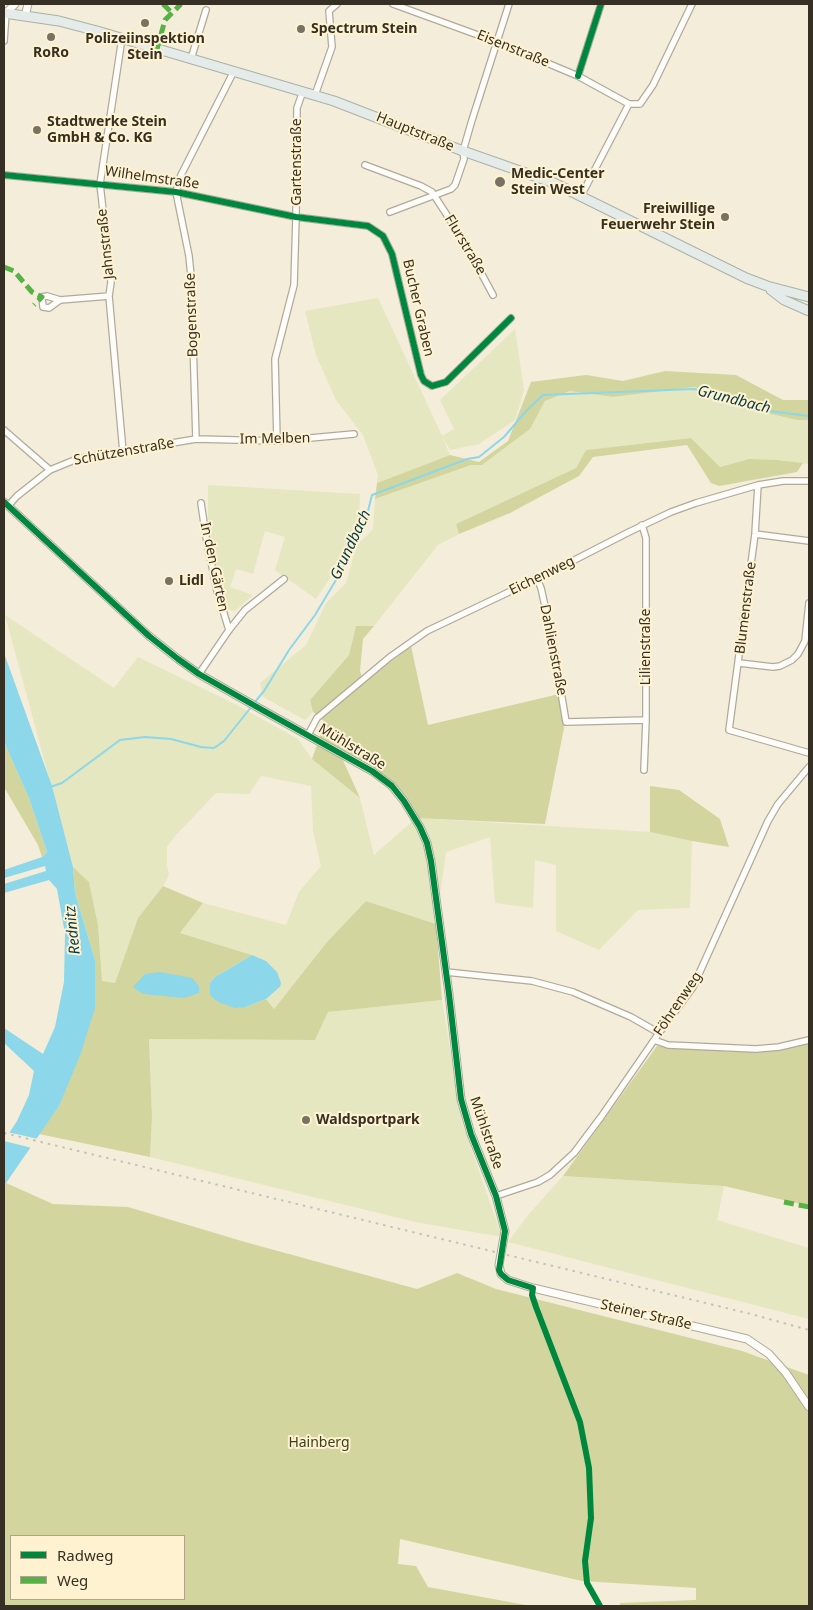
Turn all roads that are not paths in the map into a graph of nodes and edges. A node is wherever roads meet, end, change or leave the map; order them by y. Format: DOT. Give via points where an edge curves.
graph roads {
  1 [pos="15,4"];
  2 [pos="28,4"];
  3 [pos="337,4"];
  4 [pos="393,4"];
  5 [pos="508,4"];
  6 [pos="601,4"];
  7 [pos="692,4"];
  8 [pos="206,10"];
  9 [pos="5,13"];
  10 [pos="25,16"];
  11 [pos="122,38"];
  12 [pos="4,41"];
  13 [pos="496,42"];
  14 [pos="191,59"];
  15 [pos="234,71"];
  16 [pos="578,76"];
  17 [pos="303,91"];
  18 [pos="315,95"];
  19 [pos="629,104"];
  20 [pos="463,151"];
  21 [pos="365,165"];
  22 [pos="4,175"];
  23 [pos="100,184"];
  24 [pos="176,192"];
  25 [pos="435,196"];
  26 [pos="581,196"];
  27 [pos="390,212"];
  28 [pos="296,217"];
  29 [pos="767,286"];
  30 [pos="494,295"];
  31 [pos="109,296"];
  32 [pos="809,297"];
  33 [pos="60,300"];
  34 [pos="809,311"];
  35 [pos="511,318"];
  36 [pos="4,430"];
  37 [pos="354,434"];
  38 [pos="196,439"];
  39 [pos="277,441"];
  40 [pos="123,452"];
  41 [pos="50,470"];
  42 [pos="809,481"];
  43 [pos="758,485"];
  44 [pos="201,503"];
  45 [pos="6,504"];
  46 [pos="642,526"];
  47 [pos="754,534"];
  48 [pos="809,541"];
  49 [pos="284,579"];
  50 [pos="537,579"];
  51 [pos="809,603"];
  52 [pos="229,630"];
  53 [pos="739,663"];
  54 [pos="199,674"];
  55 [pos="646,720"];
  56 [pos="308,735"];
  57 [pos="809,753"];
  58 [pos="809,767"];
  59 [pos="644,770"];
  60 [pos="446,972"];
  61 [pos="659,1033"];
  62 [pos="654,1040"];
  63 [pos="809,1040"];
  64 [pos="496,1196"];
  65 [pos="505,1231"];
  66 [pos="809,1407"];
  1 -- 9 [label="street"];
  2 -- 10 [label="street"];
  3 -- 18 [label="street" via="329,11 332,47"];
  4 -- 13 [label="street, Eisenstraße"];
  5 -- 13 [label="street"];
  6 -- 16 [label="street"];
  7 -- 19 [label="street" via="653,85 640,104"];
  8 -- 14 [label="street"];
  9 -- 10 [label="main road, Hauptstraße"];
  9 -- 12 [label="street"];
  10 -- 11 [label="main road, Hauptstraße" via="59,21"];
  11 -- 14 [label="main road, Hauptstraße"];
  11 -- 23 [label="street, Jahnstraße"];
  13 -- 16 [label="street, Eisenstraße"];
  13 -- 20 [label="street"];
  14 -- 15 [label="main road, Hauptstraße"];
  15 -- 17 [label="main road, Hauptstraße"];
  15 -- 24 [label="street" via="181,175"];
  16 -- 19 [label="street, Eisenstraße"];
  17 -- 18 [label="main road, Hauptstraße"];
  17 -- 28 [label="street, Gartenstraße" via="297,108"];
  18 -- 20 [label="main road, Hauptstraße"];
  19 -- 26 [label="street"];
  20 -- 25 [label="street" via="464,159 455,185"];
  20 -- 26 [label="main road, Hauptstraße" via="554,183"];
  21 -- 25 [label="street" via="421,186"];
  22 -- 23 [label="street, Wilhelmstraße"];
  23 -- 24 [label="street, Wilhelmstraße"];
  23 -- 31 [label="street, Jahnstraße" via="111,282"];
  24 -- 28 [label="street, Wilhelmstraße"];
  24 -- 38 [label="street, Bogenstraße" via="191,276"];
  25 -- 27 [label="street"];
  25 -- 30 [label="street, Flurstraße" via="466,243"];
  26 -- 29 [label="main road, Hauptstraße" via="724,268"];
  28 -- 35 [label="street, Bucher Graben" via="368,226 383,236 392,254 421,375 428,385 446,382"];
  28 -- 39 [label="street, Gartenstraße" via="294,285 275,359"];
  29 -- 32 [label="main road, Hauptstraße"];
  29 -- 34 [label="main road" via="784,300"];
  31 -- 33 [label="street"];
  31 -- 40 [label="street, Jahnstraße"];
  36 -- 41 [label="street"];
  37 -- 39 [label="street, Im Melben"];
  38 -- 39 [label="street, Im Melben"];
  38 -- 40 [label="street, Schützenstraße"];
  40 -- 41 [label="street, Schützenstraße" via="77,459"];
  41 -- 45 [label="street, Schützenstraße"];
  42 -- 43 [label="street, Eichenweg"];
  43 -- 46 [label="street, Eichenweg" via="696,503"];
  43 -- 47 [label="street, Blumenstraße"];
  44 -- 52 [label="street, In den Gärten" via="215,581"];
  45 -- 54 [label="street, Mühlstraße" via="149,636"];
  46 -- 50 [label="street, Eichenweg"];
  46 -- 55 [label="street, Lilienstraße" via="646,538"];
  47 -- 48 [label="street"];
  47 -- 53 [label="street, Blumenstraße"];
  49 -- 52 [label="street" via="245,610"];
  50 -- 55 [label="street, Dahlienstraße" via="552,638 566,722"];
  50 -- 56 [label="street, Eichenweg" via="410,642 318,718"];
  51 -- 53 [label="street" via="805,641 792,660 772,667"];
  52 -- 54 [label="street"];
  53 -- 57 [label="street, Blumenstraße" via="729,730"];
  54 -- 56 [label="street, Mühlstraße"];
  55 -- 59 [label="street, Lilienstraße"];
  56 -- 60 [label="street, Mühlstraße" via="392,786 420,828 431,861"];
  58 -- 61 [label="street, Föhrenweg" via="768,821 693,987"];
  60 -- 61 [label="street" via="532,981 573,992"];
  60 -- 64 [label="street, Mühlstraße" via="461,1099"];
  61 -- 62 [label="street, Föhrenweg"];
  62 -- 63 [label="street" via="668,1045 756,1049"];
  62 -- 64 [label="street, Föhrenweg" via="602,1117 559,1168 538,1182"];
  64 -- 65 [label="street, Mühlstraße"];
  65 -- 66 [label="street, Steiner Straße" via="499,1265 501,1274 508,1280 747,1339 769,1354 786,1372"];
}
